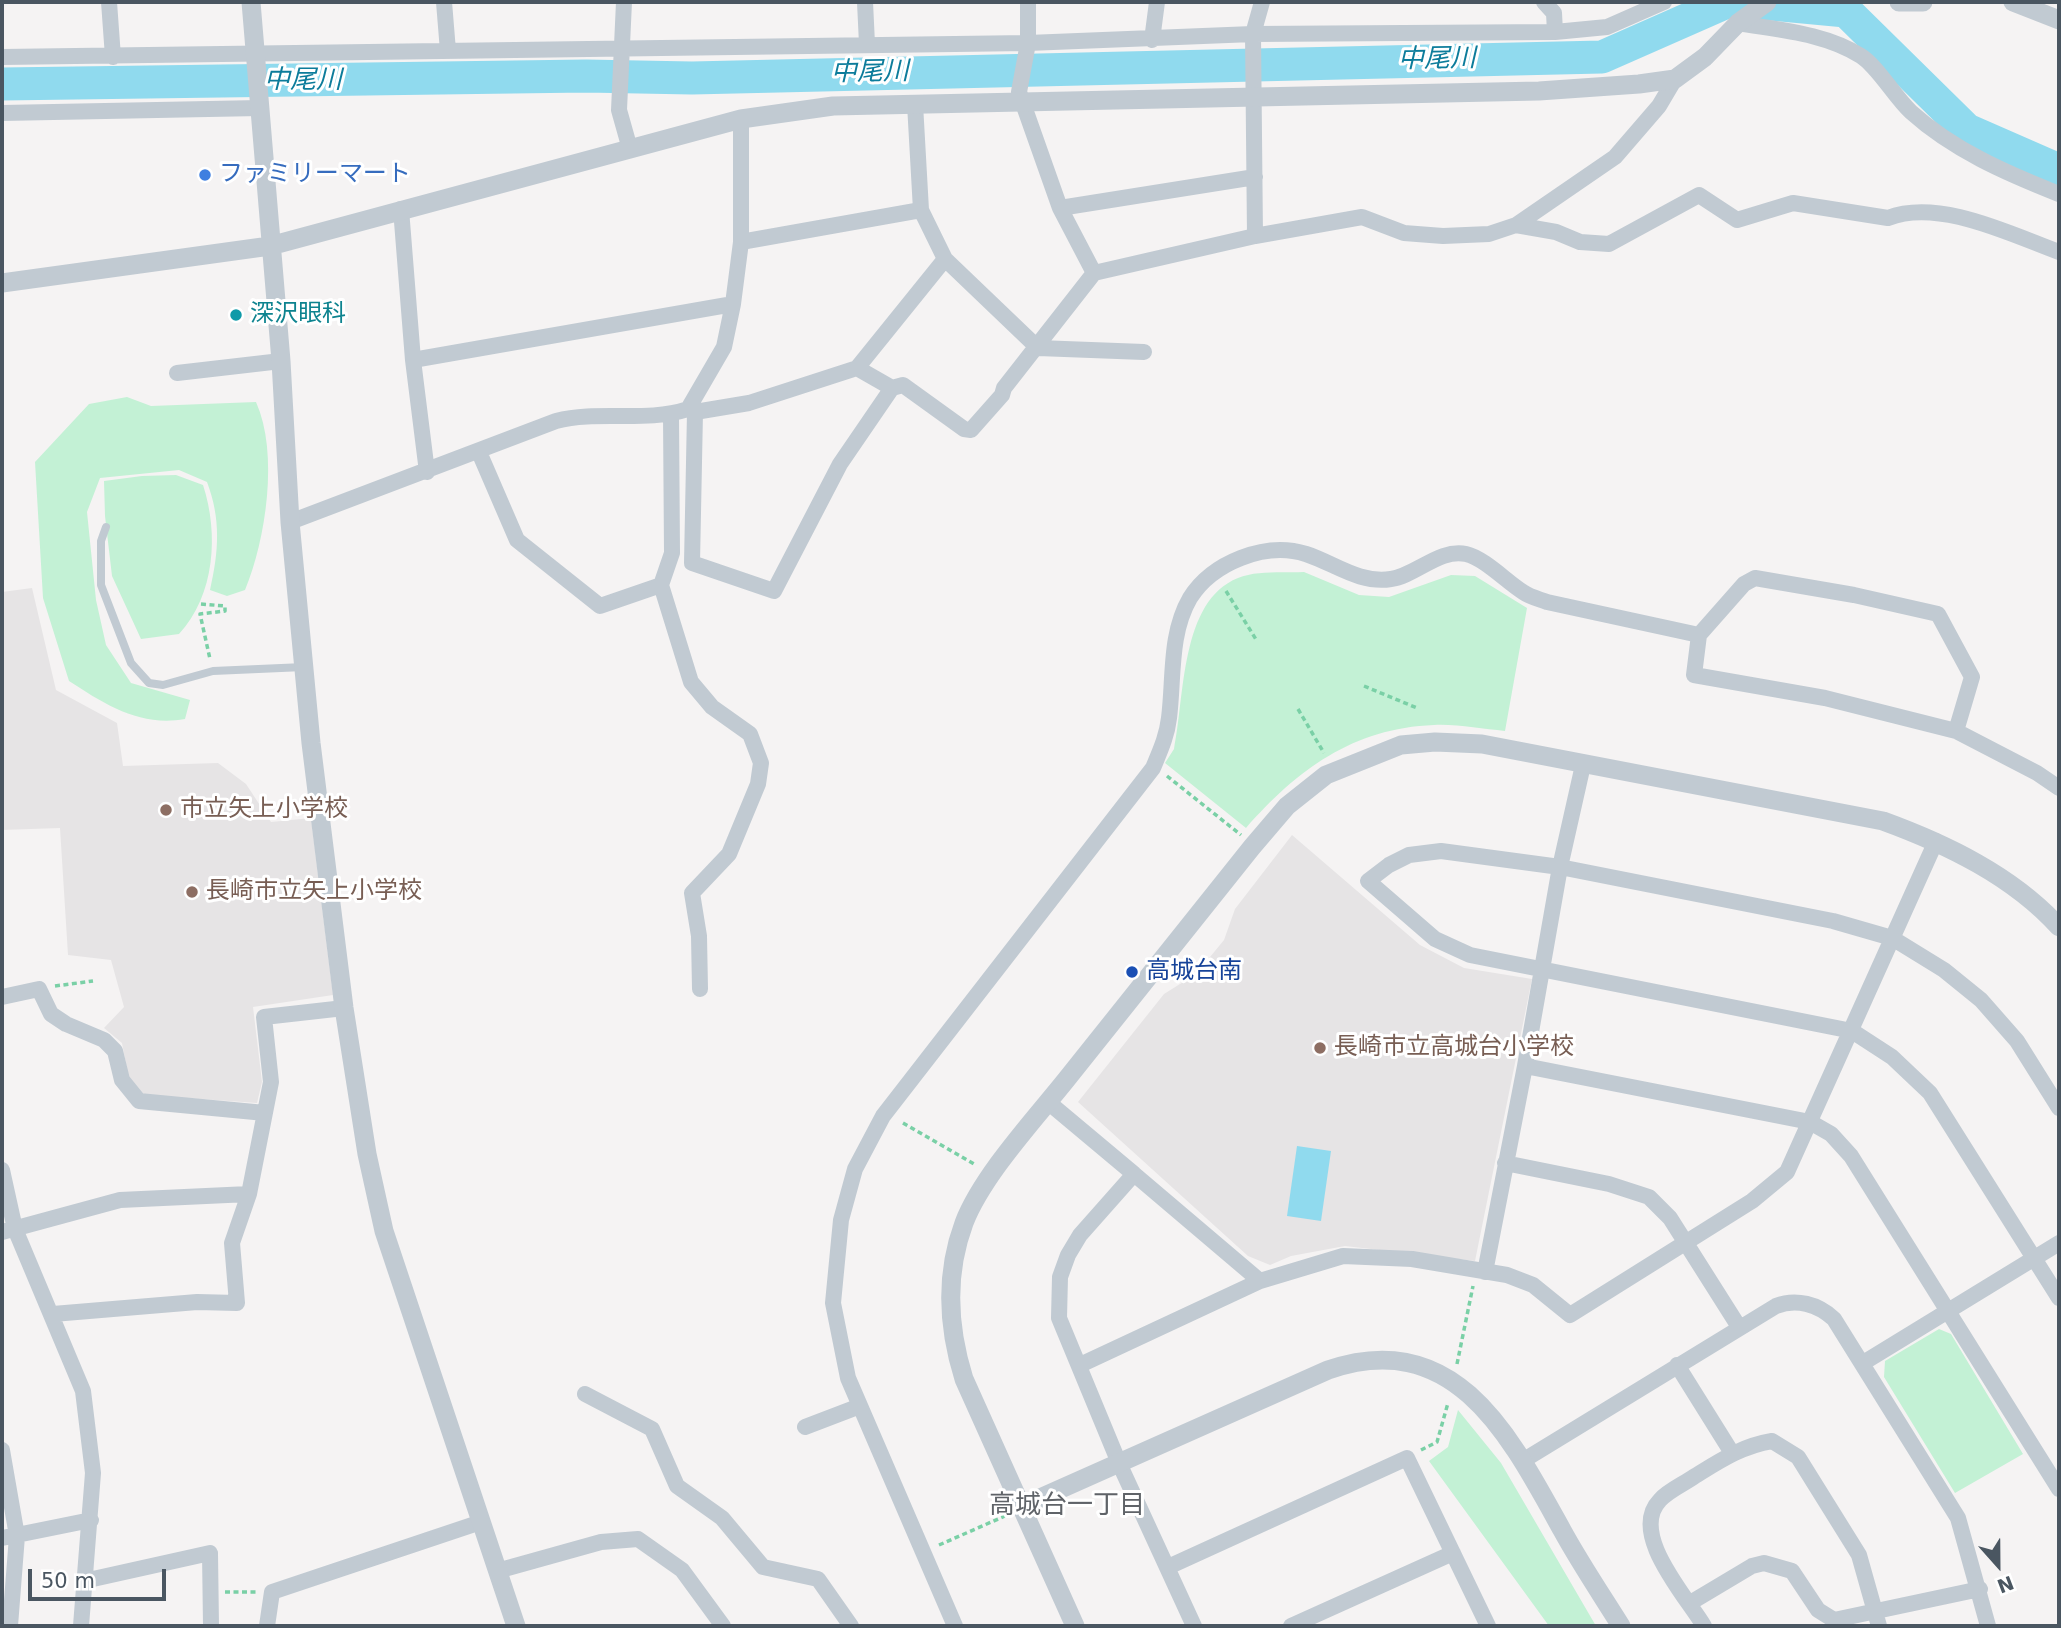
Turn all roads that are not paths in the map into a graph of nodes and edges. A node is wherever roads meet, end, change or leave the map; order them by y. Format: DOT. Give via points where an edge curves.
graph roads {
  1 [pos="109,2"];
  2 [pos="251,2"];
  3 [pos="444,2"];
  4 [pos="624,2"];
  5 [pos="865,2"];
  6 [pos="1028,2"];
  7 [pos="1157,2"];
  8 [pos="1262,2"];
  9 [pos="1544,2"];
  10 [pos="1664,2"];
  11 [pos="1767,2"];
  12 [pos="1899,2"];
  13 [pos="1923,2"];
  14 [pos="2013,2"];
  15 [pos="2059,20"];
  16 [pos="1738,23"];
  17 [pos="1555,32"];
  18 [pos="1254,34"];
  19 [pos="1152,40"];
  20 [pos="1028,43"];
  21 [pos="867,44"];
  22 [pos="622,47"];
  23 [pos="447,51"];
  24 [pos="255,53"];
  25 [pos="2,57"];
  26 [pos="113,57"];
  27 [pos="1675,79"];
  28 [pos="1254,93"];
  29 [pos="1021,97"];
  30 [pos="915,104"];
  31 [pos="260,105"];
  32 [pos="2,113"];
  33 [pos="741,119"];
  34 [pos="631,149"];
  35 [pos="1255,177"];
  36 [pos="2059,194"];
  37 [pos="1060,208"];
  38 [pos="401,209"];
  39 [pos="921,210"];
  40 [pos="1516,225"];
  41 [pos="1255,236"];
  42 [pos="741,242"];
  43 [pos="270,246"];
  44 [pos="2059,251"];
  45 [pos="945,259"];
  46 [pos="1094,273"];
  47 [pos="2,283"];
  48 [pos="733,304"];
  49 [pos="1038,348"];
  50 [pos="1144,352"];
  51 [pos="413,360"];
  52 [pos="281,361"];
  53 [pos="857,368"];
  54 [pos="177,373"];
  55 [pos="892,388"];
  56 [pos="692,411"];
  57 [pos="671,415"];
  58 [pos="479,452"];
  59 [pos="426,472"];
  60 [pos="290,522"];
  61 [pos="106,527"];
  62 [pos="661,585"];
  63 [pos="1699,635"];
  64 [pos="304,667"];
  65 [pos="1956,731"];
  66 [pos="1583,765"];
  67 [pos="2059,788"];
  68 [pos="1936,841"];
  69 [pos="1560,867"];
  70 [pos="2059,927"];
  71 [pos="1892,938"];
  72 [pos="1542,967"];
  73 [pos="701,989"];
  74 [pos="2,997"];
  75 [pos="344,1007"];
  76 [pos="1852,1031"];
  77 [pos="1525,1066"];
  78 [pos="1048,1102"];
  79 [pos="2059,1108"];
  80 [pos="265,1113"];
  81 [pos="1810,1122"];
  82 [pos="1505,1163"];
  83 [pos="2,1170"];
  84 [pos="1134,1174"];
  85 [pos="249,1194"];
  86 [pos="8,1231"];
  87 [pos="1685,1243"];
  88 [pos="2059,1243"];
  89 [pos="2035,1258"];
  90 [pos="1481,1271"];
  91 [pos="1260,1282"];
  92 [pos="2059,1298"];
  93 [pos="1948,1310"];
  94 [pos="53,1314"];
  95 [pos="1739,1327"];
  96 [pos="1863,1363"];
  97 [pos="1080,1365"];
  98 [pos="1677,1365"];
  99 [pos="585,1394"];
  100 [pos="860,1406"];
  101 [pos="805,1427"];
  102 [pos="2,1450"];
  103 [pos="1732,1453"];
  104 [pos="1524,1460"];
  105 [pos="1119,1462"];
  106 [pos="2059,1489"];
  107 [pos="1014,1511"];
  108 [pos="91,1520"];
  109 [pos="481,1522"];
  110 [pos="9,1537"];
  111 [pos="1453,1553"];
  112 [pos="1168,1567"];
  113 [pos="498,1571"];
  114 [pos="85,1581"];
  115 [pos="1980,1589"];
  116 [pos="1690,1603"];
  117 [pos="1877,1619"];
  118 [pos="9,1626"];
  119 [pos="81,1626"];
  120 [pos="211,1626"];
  121 [pos="267,1626"];
  122 [pos="516,1626"];
  123 [pos="723,1626"];
  124 [pos="851,1626"];
  125 [pos="955,1626"];
  126 [pos="1075,1626"];
  127 [pos="1194,1626"];
  128 [pos="1291,1626"];
  129 [pos="1488,1626"];
  130 [pos="1621,1626"];
  131 [pos="1704,1626"];
  132 [pos="1989,1626"];
  1 -- 26 [label="street"];
  2 -- 24 [label="street"];
  3 -- 23 [label="street"];
  4 -- 22 [label="street"];
  5 -- 21 [label="street"];
  6 -- 20 [label="street"];
  7 -- 19 [label="street"];
  8 -- 18 [label="street"];
  9 -- 17 [label="street" via="1554,13"];
  10 -- 17 [label="street" via="1607,27"];
  11 -- 16 [label="street"];
  12 -- 13 [label="street"];
  14 -- 15 [label="street"];
  16 -- 27 [label="street"];
  16 -- 36 [label="street" via="1821,37 1863,57 1896,98 1932,131 2001,171"];
  17 -- 18 [label="street"];
  18 -- 19 [label="street"];
  18 -- 28 [label="street"];
  19 -- 20 [label="street"];
  20 -- 21 [label="street"];
  20 -- 29 [label="street"];
  21 -- 22 [label="street"];
  22 -- 23 [label="street"];
  22 -- 34 [label="street" via="619,110"];
  23 -- 24 [label="street"];
  24 -- 26 [label="street"];
  24 -- 31 [label="street"];
  25 -- 26 [label="street"];
  27 -- 28 [label="street" via="1539,91"];
  27 -- 40 [label="street" via="1659,106 1615,157"];
  28 -- 29 [label="street"];
  28 -- 35 [label="street"];
  29 -- 30 [label="street"];
  29 -- 37 [label="street"];
  30 -- 33 [label="street" via="833,106"];
  30 -- 39 [label="street"];
  31 -- 32 [label="street"];
  31 -- 43 [label="street"];
  33 -- 34 [label="street"];
  33 -- 42 [label="street"];
  34 -- 38 [label="street"];
  35 -- 37 [label="street"];
  35 -- 41 [label="street"];
  37 -- 46 [label="street"];
  38 -- 43 [label="street"];
  38 -- 51 [label="street"];
  39 -- 42 [label="street"];
  39 -- 45 [label="street"];
  40 -- 41 [label="street" via="1489,234 1443,236 1404,233 1362,217"];
  40 -- 44 [label="street" via="1580,242 1609,244 1699,195 1737,220 1793,203 1888,218 1927,210"];
  41 -- 46 [label="street"];
  42 -- 48 [label="street"];
  43 -- 47 [label="street"];
  43 -- 52 [label="street"];
  45 -- 49 [label="street"];
  45 -- 53 [label="street"];
  46 -- 49 [label="street"];
  48 -- 51 [label="street"];
  48 -- 56 [label="street" via="724,346"];
  49 -- 50 [label="street"];
  49 -- 55 [label="street" via="971,430 903,385"];
  51 -- 59 [label="street"];
  52 -- 54 [label="street"];
  52 -- 60 [label="street"];
  53 -- 55 [label="street"];
  53 -- 56 [label="street" via="749,403"];
  55 -- 56 [label="street" via="840,464 774,591 692,563"];
  56 -- 57 [label="street"];
  57 -- 58 [label="street" via="572,417"];
  57 -- 62 [label="street" via="672,553"];
  58 -- 59 [label="street"];
  58 -- 62 [label="street" via="517,540 600,606"];
  59 -- 60 [label="street"];
  60 -- 64 [label="street"];
  61 -- 64 [label="lane" via="101,541 102,585 131,663 149,683 163,685 213,671"];
  62 -- 73 [label="street" via="691,682 712,707 750,734 761,763 758,784 729,854 692,893"];
  63 -- 65 [label="street" via="1695,675 1825,698"];
  63 -- 65 [label="street" via="1744,584 1755,578 1938,614 1972,677"];
  63 -- 100 [label="street" via="1547,602 1525,594 1465,554 1444,557 1393,579 1373,580 1304,553 1273,551 1232,561 1208,576 1190,599 1178,626 1170,717 1153,768 883,1116 855,1169 841,1220 833,1303 848,1378"];
  64 -- 75 [label="street"];
  65 -- 67 [label="street"];
  66 -- 68 [label="street" via="1883,821"];
  66 -- 69 [label="street"];
  66 -- 78 [label="street" via="1482,744 1435,742 1401,745 1326,775 1287,806"];
  68 -- 70 [label="street" via="2025,897"];
  68 -- 71 [label="street"];
  69 -- 71 [label="street" via="1833,921"];
  69 -- 72 [label="street"];
  69 -- 72 [label="street" via="1441,851 1409,855 1368,881 1402,914 1453,949"];
  71 -- 76 [label="street"];
  71 -- 79 [label="street" via="1981,1000 2017,1041"];
  72 -- 76 [label="street"];
  72 -- 77 [label="street"];
  74 -- 80 [label="street" via="39,989 51,1014 104,1040 115,1051 122,1080 139,1101"];
  75 -- 80 [label="street" via="264,1017 271,1082"];
  75 -- 109 [label="street" via="384,1231"];
  76 -- 81 [label="street"];
  76 -- 89 [label="street" via="1892,1057 1930,1093"];
  77 -- 81 [label="street"];
  77 -- 82 [label="street"];
  78 -- 84 [label="street"];
  78 -- 107 [label="street" via="977,1195 964,1223 951,1277 954,1347"];
  80 -- 85 [label="street"];
  81 -- 87 [label="street" via="1796,1156 1774,1186"];
  81 -- 93 [label="street" via="1831,1134 1851,1156"];
  82 -- 87 [label="street" via="1609,1184 1648,1198 1670,1218"];
  82 -- 90 [label="street"];
  83 -- 86 [label="street"];
  84 -- 91 [label="street"];
  84 -- 97 [label="street" via="1080,1235 1060,1277 1059,1318"];
  85 -- 86 [label="street" via="120,1200"];
  85 -- 94 [label="street" via="232,1243 237,1303"];
  86 -- 94 [label="street"];
  87 -- 90 [label="street" via="1570,1315 1533,1285"];
  87 -- 95 [label="street"];
  88 -- 89 [label="street"];
  89 -- 92 [label="street"];
  89 -- 93 [label="street"];
  90 -- 91 [label="street" via="1412,1259 1343,1256"];
  91 -- 97 [label="street"];
  93 -- 96 [label="street"];
  93 -- 106 [label="street"];
  94 -- 108 [label="street" via="83,1391 93,1473"];
  95 -- 96 [label="street" via="1784,1303 1814,1306 1834,1319"];
  95 -- 98 [label="street"];
  96 -- 115 [label="street" via="1958,1518"];
  97 -- 105 [label="street"];
  98 -- 103 [label="street"];
  98 -- 104 [label="street"];
  99 -- 124 [label="street" via="652,1429 677,1486 722,1518 763,1566 818,1579"];
  100 -- 101 [label="street"];
  100 -- 125 [label="street"];
  102 -- 110 [label="street"];
  103 -- 116 [label="street" via="1661,1498 1648,1522 1662,1562"];
  103 -- 117 [label="street" via="1772,1441 1798,1457 1859,1555"];
  104 -- 105 [label="street" via="1495,1420 1453,1380 1414,1363 1365,1360 1345,1364"];
  104 -- 130 [label="street"];
  105 -- 107 [label="street"];
  105 -- 112 [label="street"];
  107 -- 126 [label="street"];
  108 -- 110 [label="street"];
  108 -- 114 [label="street"];
  109 -- 113 [label="street"];
  109 -- 121 [label="street" via="272,1592"];
  110 -- 118 [label="street"];
  111 -- 112 [label="street" via="1407,1458"];
  111 -- 128 [label="street"];
  111 -- 129 [label="street"];
  112 -- 127 [label="street"];
  113 -- 122 [label="street"];
  113 -- 123 [label="street" via="601,1542 638,1539 682,1570"];
  114 -- 119 [label="street"];
  114 -- 120 [label="street" via="210,1553"];
  115 -- 117 [label="street"];
  115 -- 132 [label="street"];
  116 -- 117 [label="street" via="1763,1563 1792,1571 1827,1617"];
  116 -- 131 [label="street"];
}
